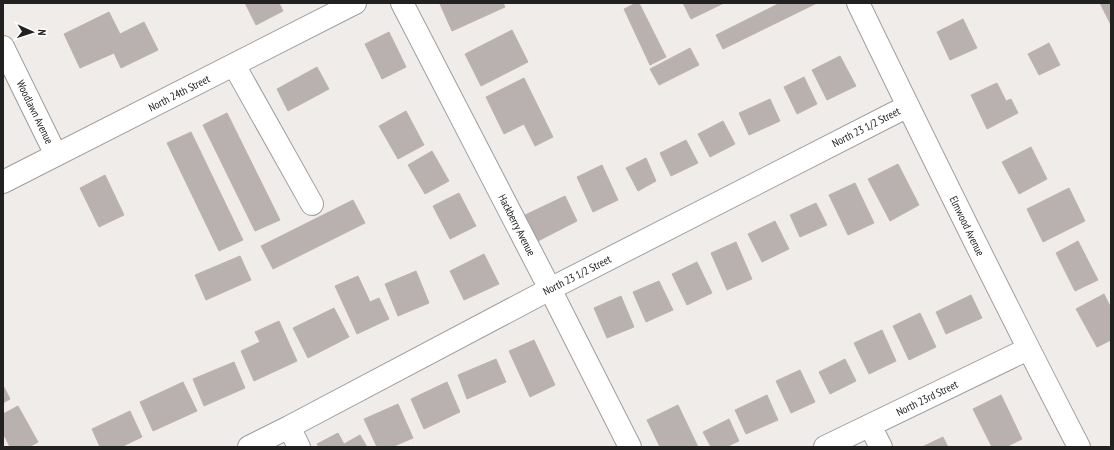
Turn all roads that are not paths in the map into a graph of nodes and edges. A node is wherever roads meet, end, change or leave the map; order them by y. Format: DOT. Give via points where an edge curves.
graph roads {
  1 [pos="402,3"];
  2 [pos="858,3"];
  3 [pos="346,5"];
  4 [pos="3,47"];
  5 [pos="234,65"];
  6 [pos="908,106"];
  7 [pos="56,155"];
  8 [pos="3,182"];
  9 [pos="312,204"];
  10 [pos="550,289"];
  11 [pos="1028,348"];
  12 [pos="870,426"];
  13 [pos="289,427"];
  14 [pos="249,447"];
  15 [pos="299,447"];
  16 [pos="630,447"];
  17 [pos="825,447"];
  18 [pos="881,447"];
  19 [pos="1079,447"];
  1 -- 10 [label="street, Hackberry Avenue"];
  2 -- 6 [label="street, Elmwood Avenue"];
  3 -- 5 [label="street, North 24th Street"];
  4 -- 7 [label="street, Woodlawn Avenue"];
  5 -- 7 [label="street, North 24th Street"];
  5 -- 9 [label="street"];
  6 -- 10 [label="street, North 23 1/2 Street"];
  6 -- 11 [label="street, Elmwood Avenue"];
  7 -- 8 [label="street, North 24th Street"];
  10 -- 13 [label="street, North 23 1/2 Street"];
  10 -- 16 [label="street, Hackberry Avenue"];
  11 -- 12 [label="street, North 23rd Street"];
  11 -- 19 [label="street, Elmwood Avenue"];
  12 -- 17 [label="street, North 23rd Street"];
  12 -- 18 [label="street"];
  13 -- 14 [label="street, North 23 1/2 Street"];
  13 -- 15 [label="street"];
}
